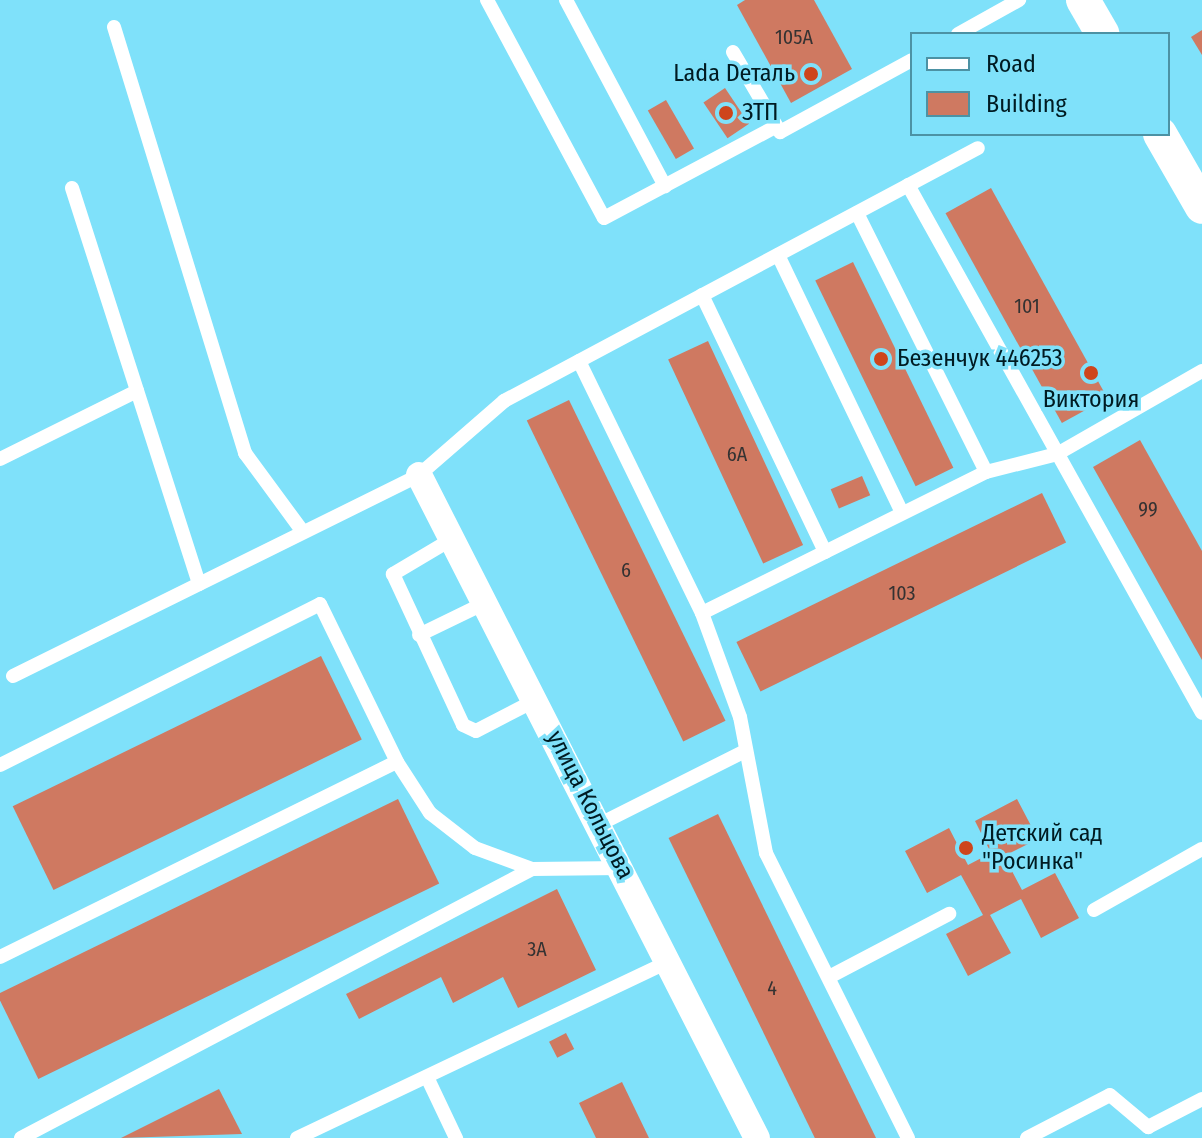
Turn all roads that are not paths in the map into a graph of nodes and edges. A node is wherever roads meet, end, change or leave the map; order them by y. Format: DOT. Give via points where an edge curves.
graph roads {
  1 [pos="487,0"];
  2 [pos="566,0"];
  3 [pos="1019,0"];
  4 [pos="1083,0"];
  5 [pos="114,27"];
  6 [pos="962,32"];
  7 [pos="1102,32"];
  8 [pos="733,52"];
  9 [pos="910,61"];
  10 [pos="775,127"];
  11 [pos="1161,136"];
  12 [pos="978,148"];
  13 [pos="908,185"];
  14 [pos="665,186"];
  15 [pos="72,188"];
  16 [pos="1202,207"];
  17 [pos="857,213"];
  18 [pos="778,255"];
  19 [pos="702,295"];
  20 [pos="579,361"];
  21 [pos="1202,371"];
  22 [pos="137,391"];
  23 [pos="1057,454"];
  24 [pos="0,459"];
  25 [pos="986,472"];
  26 [pos="419,475"];
  27 [pos="902,513"];
  28 [pos="303,532"];
  29 [pos="452,539"];
  30 [pos="825,552"];
  31 [pos="199,584"];
  32 [pos="485,603"];
  33 [pos="702,613"];
  34 [pos="419,635"];
  35 [pos="13,676"];
  36 [pos="536,700"];
  37 [pos="1202,713"];
  38 [pos="745,751"];
  39 [pos="397,762"];
  40 [pos="0,765"];
  41 [pos="600,824"];
  42 [pos="1202,849"];
  43 [pos="622,868"];
  44 [pos="532,869"];
  45 [pos="1094,910"];
  46 [pos="949,914"];
  47 [pos="0,957"];
  48 [pos="668,962"];
  49 [pos="829,977"];
  50 [pos="427,1077"];
  51 [pos="1202,1099"];
  52 [pos="21,1138"];
  53 [pos="297,1138"];
  54 [pos="456,1138"];
  55 [pos="757,1138"];
  56 [pos="908,1138"];
  57 [pos="1027,1138"];
  1 -- 14 [label="lane" via="598,214 604,218"];
  2 -- 14 [label="lane"];
  3 -- 6 [label="lane"];
  4 -- 7 [label="street"];
  5 -- 28 [label="lane" via="245,453"];
  8 -- 10 [label="lane"];
  9 -- 10 [label="lane" via="786,130"];
  10 -- 14 [label="lane"];
  11 -- 16 [label="street"];
  12 -- 13 [label="lane"];
  13 -- 17 [label="lane"];
  13 -- 23 [label="lane"];
  15 -- 22 [label="lane"];
  17 -- 18 [label="lane"];
  17 -- 25 [label="lane"];
  18 -- 19 [label="lane"];
  18 -- 27 [label="lane"];
  19 -- 20 [label="lane"];
  19 -- 30 [label="lane"];
  20 -- 26 [label="lane" via="504,401"];
  20 -- 33 [label="lane"];
  21 -- 23 [label="lane"];
  22 -- 24 [label="lane"];
  22 -- 31 [label="lane"];
  23 -- 25 [label="lane"];
  23 -- 37 [label="lane"];
  25 -- 27 [label="lane"];
  26 -- 28 [label="lane"];
  26 -- 29 [label="street, улица Кольцова"];
  27 -- 30 [label="lane"];
  28 -- 31 [label="lane"];
  29 -- 32 [label="street, улица Кольцова"];
  29 -- 34 [label="lane" via="393,574"];
  30 -- 33 [label="lane"];
  31 -- 35 [label="lane"];
  32 -- 34 [label="lane"];
  32 -- 36 [label="street, улица Кольцова"];
  33 -- 38 [label="lane" via="740,717"];
  34 -- 36 [label="lane" via="468,729 476,731"];
  36 -- 41 [label="street, улица Кольцова"];
  38 -- 41 [label="lane"];
  38 -- 49 [label="lane" via="766,853"];
  39 -- 40 [label="lane" via="320,604"];
  39 -- 44 [label="lane" via="430,813 475,848"];
  39 -- 47 [label="lane"];
  41 -- 43 [label="street, улица Кольцова"];
  42 -- 45 [label="lane"];
  43 -- 44 [label="lane"];
  43 -- 48 [label="street, улица Кольцова"];
  44 -- 52 [label="lane"];
  46 -- 49 [label="lane"];
  48 -- 50 [label="lane"];
  48 -- 55 [label="street, улица Кольцова"];
  49 -- 56 [label="lane"];
  50 -- 53 [label="lane"];
  50 -- 54 [label="lane"];
  51 -- 57 [label="lane" via="1148,1127 1110,1095"];
}
